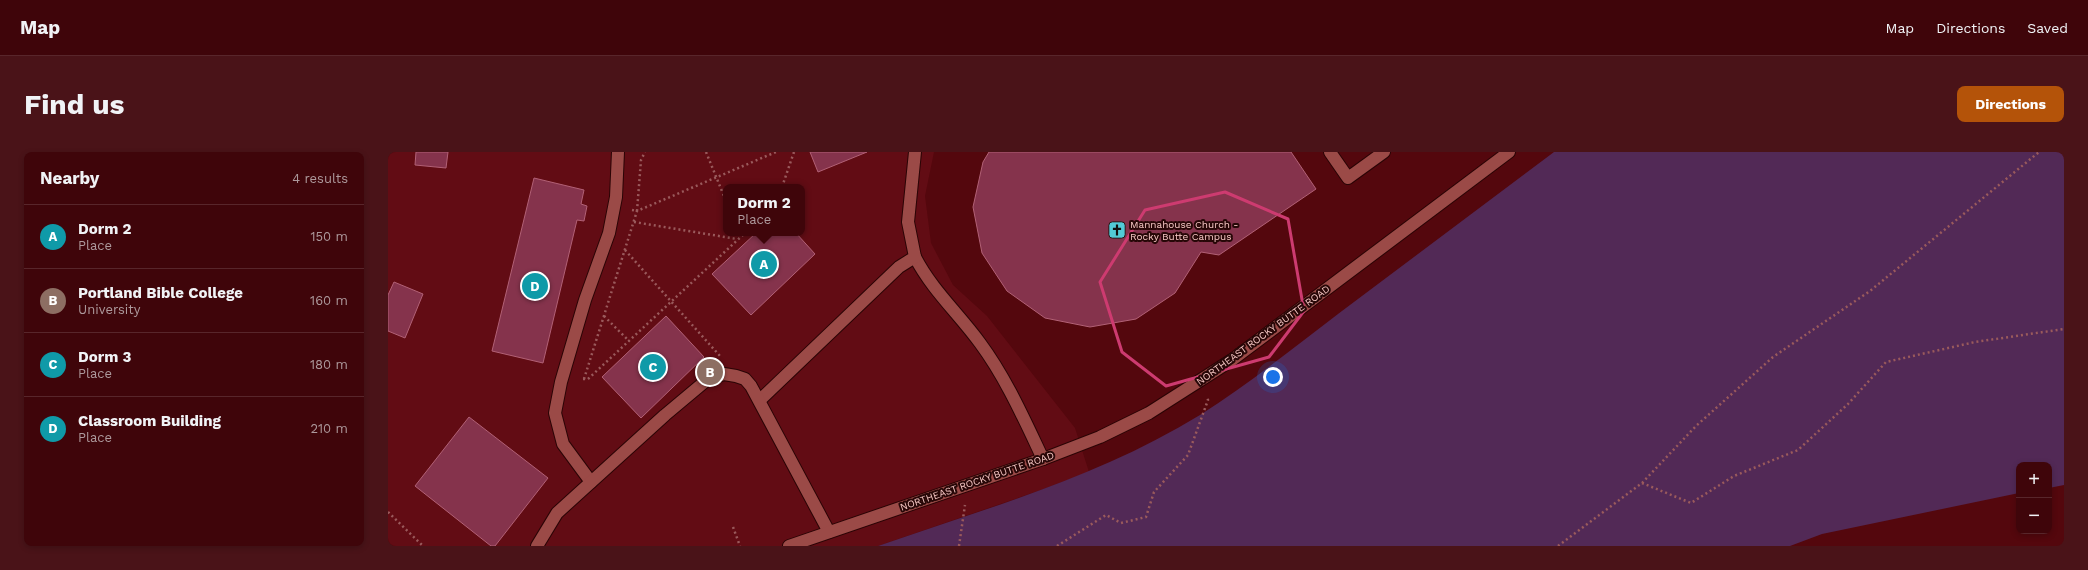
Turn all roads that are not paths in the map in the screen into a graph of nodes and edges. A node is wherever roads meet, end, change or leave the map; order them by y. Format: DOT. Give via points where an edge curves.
graph roads {
  1 [pos="618,152"];
  2 [pos="915,152"];
  3 [pos="1330,152"];
  4 [pos="1384,152"];
  5 [pos="1502,154"];
  6 [pos="915,258"];
  7 [pos="760,400"];
  8 [pos="1043,459"];
  9 [pos="590,482"];
  10 [pos="829,532"];
  11 [pos="537,546"];
  12 [pos="789,546"];
  1 -- 9 [label="street" via="616,197 609,233 585,300 561,382 555,413 563,444"];
  2 -- 6 [label="street" via="908,222"];
  3 -- 4 [label="street" via="1348,178"];
  5 -- 8 [label="street, NORTHEAST ROCKY BUTTE ROAD" via="1202,380 1149,412 1100,437"];
  6 -- 7 [label="street" via="899,267"];
  6 -- 8 [label="street" via="924,274 995,366"];
  7 -- 9 [label="street" via="745,380 736,376 724,374 708,379"];
  7 -- 10 [label="street"];
  8 -- 10 [label="street, NORTHEAST ROCKY BUTTE ROAD"];
  9 -- 11 [label="street" via="557,513"];
  10 -- 12 [label="street, NORTHEAST ROCKY BUTTE ROAD"];
}
